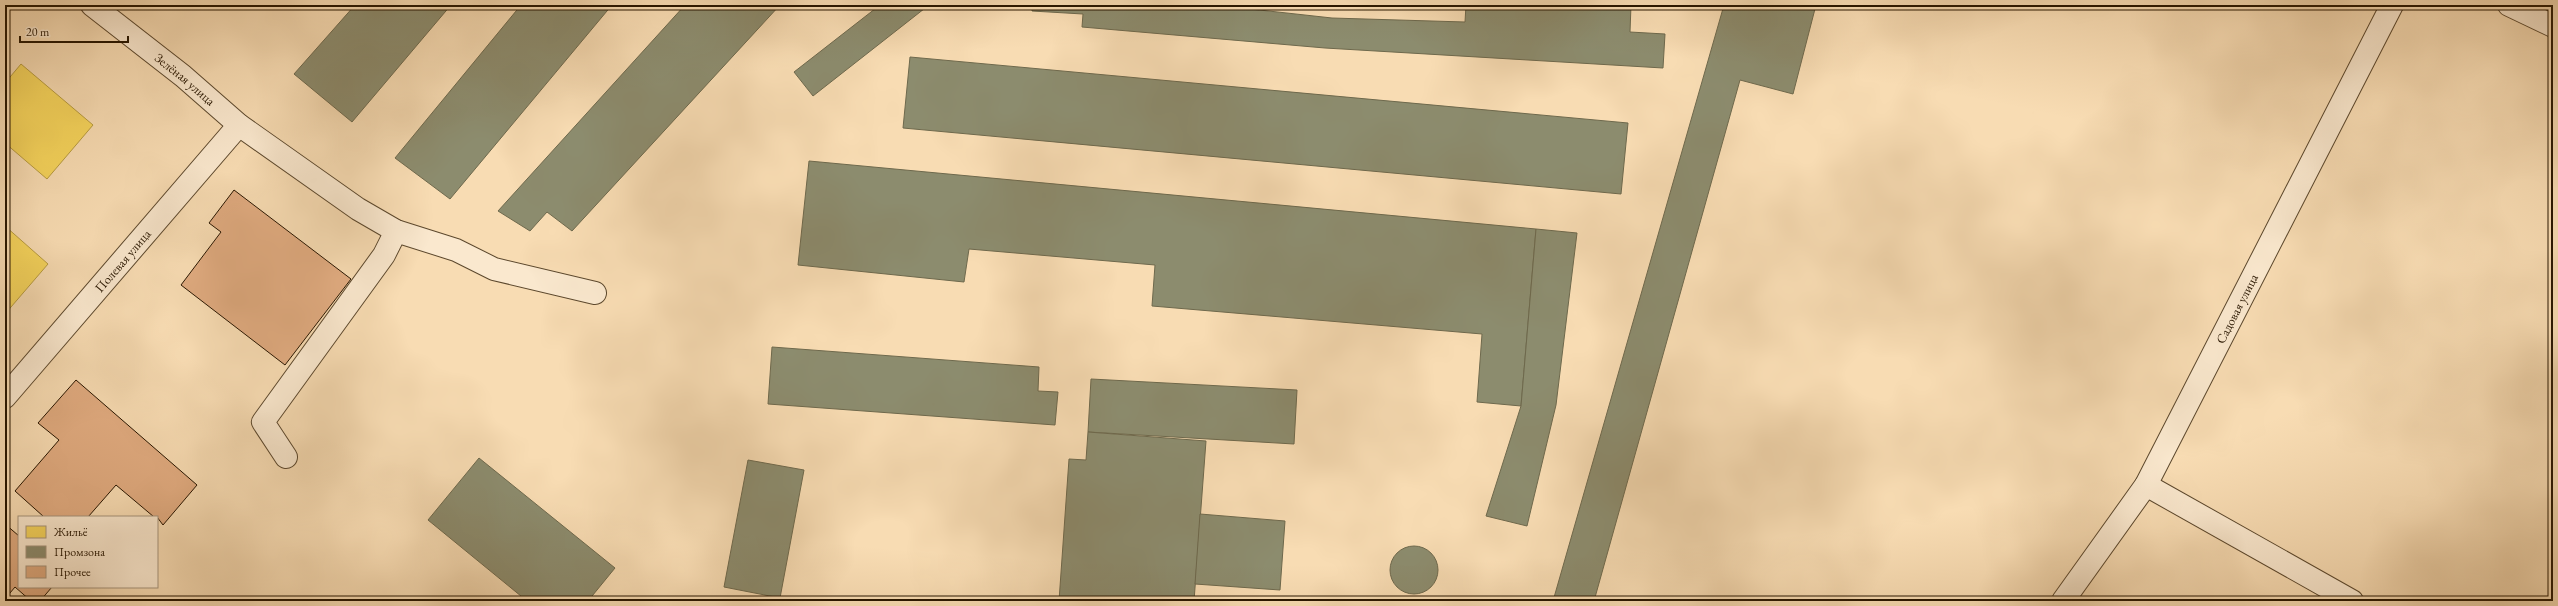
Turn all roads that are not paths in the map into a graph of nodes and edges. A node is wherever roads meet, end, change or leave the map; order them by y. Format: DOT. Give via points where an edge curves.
graph roads {
  1 [pos="92,5"];
  2 [pos="2392,5"];
  3 [pos="2509,5"];
  4 [pos="2553,26"];
  5 [pos="239,125"];
  6 [pos="396,230"];
  7 [pos="595,293"];
  8 [pos="5,397"];
  9 [pos="286,457"];
  10 [pos="2146,485"];
  11 [pos="2063,601"];
  12 [pos="2352,601"];
  1 -- 5 [label="street, Зелёная улица" via="183,76"];
  2 -- 10 [label="street, Садовая улица"];
  3 -- 4 [label="street"];
  5 -- 6 [label="street, Зелёная улица" via="358,210"];
  5 -- 8 [label="street, Полевая улица"];
  6 -- 7 [label="street, Зелёная улица" via="456,250 494,269"];
  6 -- 9 [label="street" via="384,255 263,422"];
  10 -- 11 [label="street, Садовая улица"];
  10 -- 12 [label="street"];
}
